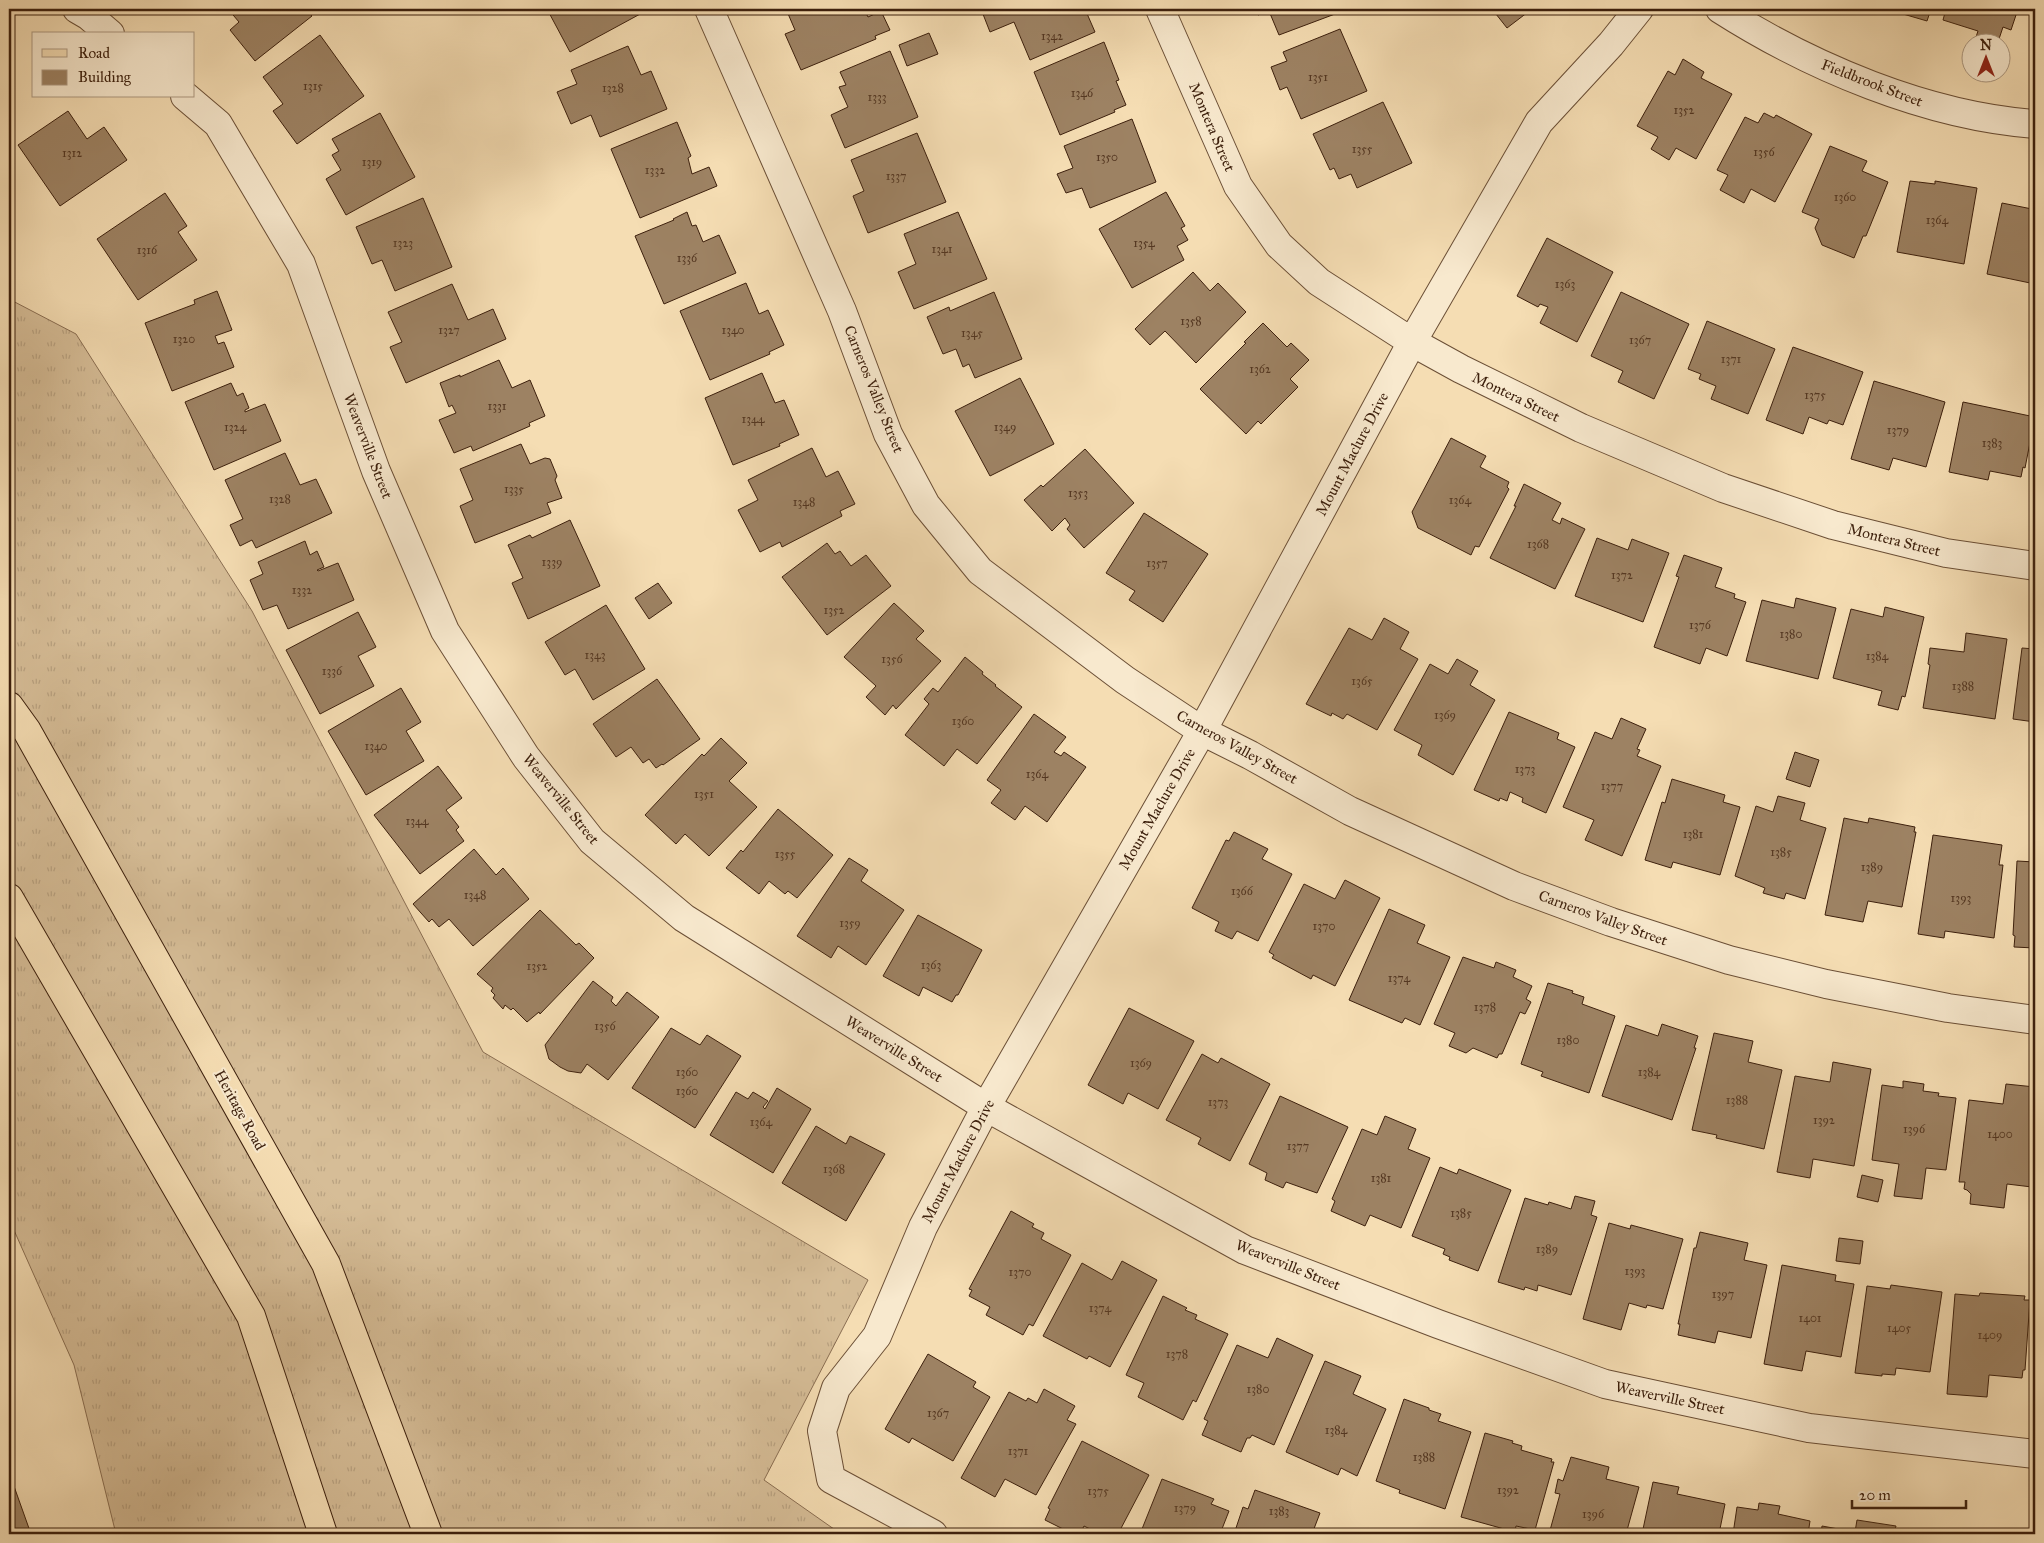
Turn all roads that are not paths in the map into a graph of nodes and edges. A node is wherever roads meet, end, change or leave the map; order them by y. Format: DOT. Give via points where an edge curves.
graph roads {
  1 [pos="77,9"];
  2 [pos="709,9"];
  3 [pos="1160,9"];
  4 [pos="1639,9"];
  5 [pos="1720,9"];
  6 [pos="108,32"];
  7 [pos="187,98"];
  8 [pos="2035,124"];
  9 [pos="1412,342"];
  10 [pos="2035,566"];
  11 [pos="9,706"];
  12 [pos="1202,732"];
  13 [pos="9,898"];
  14 [pos="2035,1020"];
  15 [pos="986,1107"];
  16 [pos="2035,1454"];
  17 [pos="324,1534"];
  18 [pos="428,1534"];
  19 [pos="933,1534"];
  1 -- 6 [label="street"];
  2 -- 12 [label="street, Carneros Valley Street" via="842,310 888,434 926,505 980,571 1124,680"];
  3 -- 9 [label="street, Montera Street" via="1238,186 1278,245 1319,282"];
  4 -- 9 [label="street, Mount Maclure Drive" via="1539,122"];
  5 -- 8 [label="street, Fieldbrook Street" via="1816,61 1867,84 1921,103"];
  7 -- 15 [label="street, Weaverville Street" via="218,124 301,264 376,471 445,631 526,758 592,840 684,918"];
  9 -- 10 [label="street, Montera Street" via="1581,428 1723,488 1833,525 1946,553"];
  9 -- 12 [label="street, Mount Maclure Drive"];
  11 -- 18 [label="main road, Heritage Road" via="326,1264"];
  12 -- 14 [label="street, Carneros Valley Street" via="1350,811 1457,861 1611,922 1729,960 1826,984 1948,1008"];
  12 -- 15 [label="street, Mount Maclure Drive"];
  13 -- 17 [label="main road" via="251,1316"];
  15 -- 16 [label="street, Weaverville Street" via="1245,1250 1605,1384 1809,1428"];
  15 -- 19 [label="street, Mount Maclure Drive" via="923,1227 877,1336 836,1388 822,1431 830,1479"];
}
